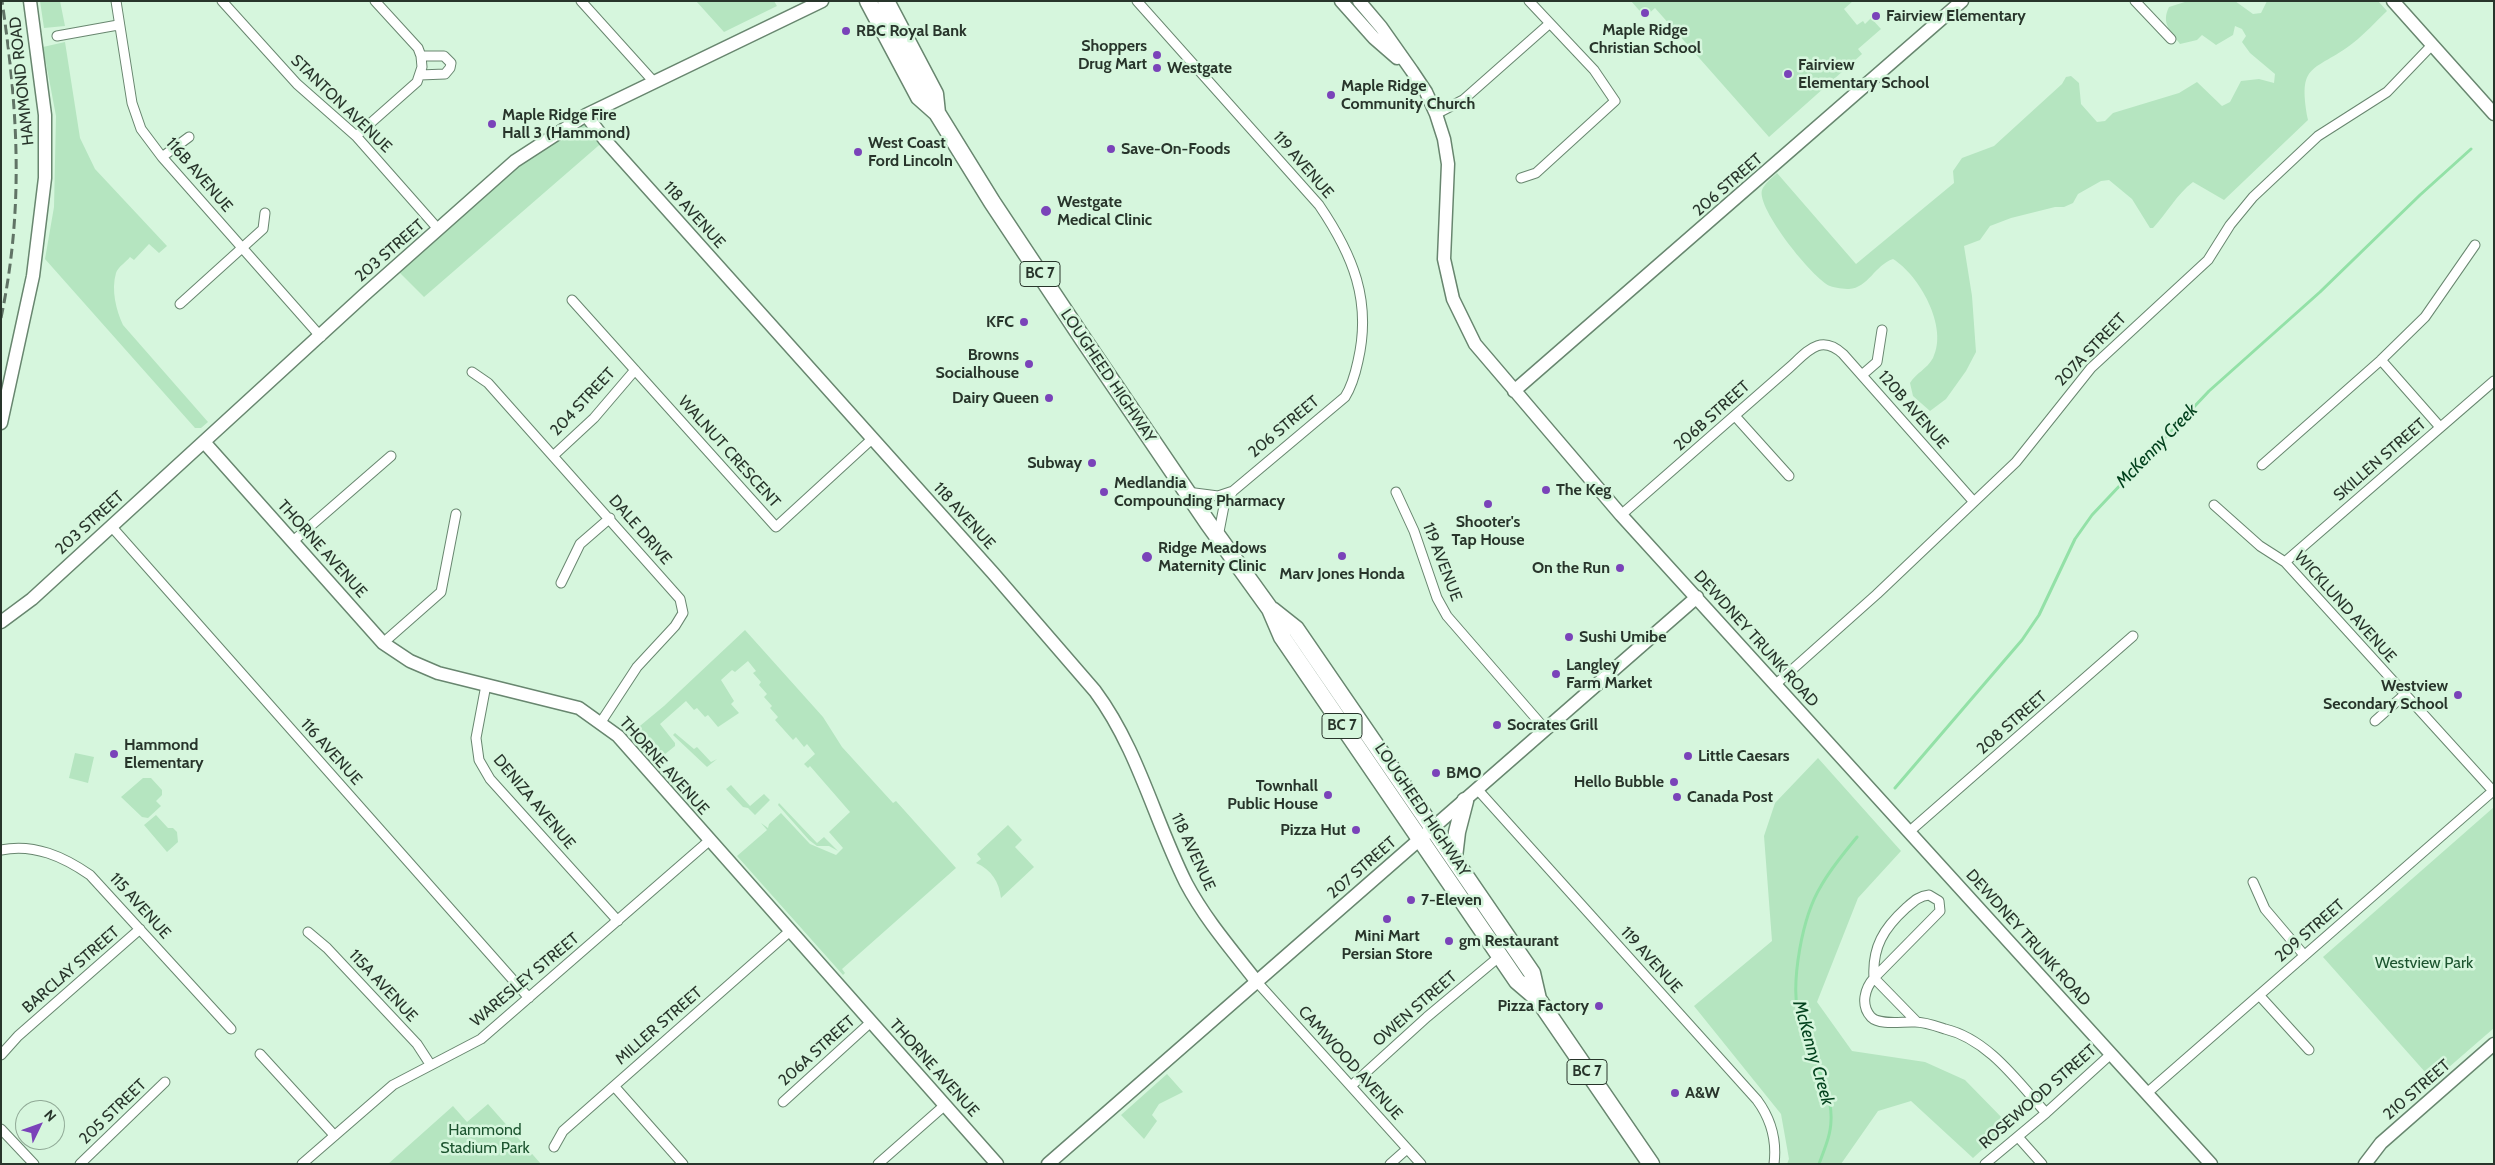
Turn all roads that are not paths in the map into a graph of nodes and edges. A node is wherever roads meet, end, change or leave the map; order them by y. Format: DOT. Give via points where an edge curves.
graph roads {
  1 [pos="30,1"];
  2 [pos="116,1"];
  3 [pos="222,1"];
  4 [pos="375,1"];
  5 [pos="581,1"];
  6 [pos="822,1"];
  7 [pos="868,1"];
  8 [pos="886,1"];
  9 [pos="1137,1"];
  10 [pos="1341,1"];
  11 [pos="1359,1"];
  12 [pos="1529,1"];
  13 [pos="1962,1"];
  14 [pos="2135,1"];
  15 [pos="2393,1"];
  16 [pos="1549,24"];
  17 [pos="118,25"];
  18 [pos="57,36"];
  19 [pos="2171,39"];
  20 [pos="2432,44"];
  21 [pos="421,56"];
  22 [pos="1412,71"];
  23 [pos="420,75"];
  24 [pos="654,82"];
  25 [pos="937,113"];
  26 [pos="1436,114"];
  27 [pos="2494,114"];
  28 [pos="586,115"];
  29 [pos="356,136"];
  30 [pos="189,137"];
  31 [pos="162,157"];
  32 [pos="1521,178"];
  33 [pos="266,213"];
  34 [pos="438,230"];
  35 [pos="2475,245"];
  36 [pos="243,249"];
  37 [pos="572,300"];
  38 [pos="180,304"];
  39 [pos="1882,330"];
  40 [pos="321,337"];
  41 [pos="1825,344"];
  42 [pos="2381,360"];
  43 [pos="635,370"];
  44 [pos="472,372"];
  45 [pos="1862,376"];
  46 [pos="2494,381"];
  47 [pos="1352,386"];
  48 [pos="1514,391"];
  49 [pos="1735,416"];
  50 [pos="1,423"];
  51 [pos="2440,428"];
  52 [pos="872,439"];
  53 [pos="204,442"];
  54 [pos="391,456"];
  55 [pos="553,456"];
  56 [pos="2262,465"];
  57 [pos="1789,476"];
  58 [pos="1233,491"];
  59 [pos="1187,492"];
  60 [pos="1396,492"];
  61 [pos="1974,502"];
  62 [pos="2214,506"];
  63 [pos="456,514"];
  64 [pos="1621,515"];
  65 [pos="610,518"];
  66 [pos="111,526"];
  67 [pos="1218,537"];
  68 [pos="292,542"];
  69 [pos="2285,562"];
  70 [pos="561,583"];
  71 [pos="1696,597"];
  72 [pos="32,599"];
  73 [pos="1270,609"];
  74 [pos="1,622"];
  75 [pos="1,631"];
  76 [pos="2133,636"];
  77 [pos="383,643"];
  78 [pos="1776,684"];
  79 [pos="486,685"];
  80 [pos="2404,695"];
  81 [pos="2375,721"];
  82 [pos="601,722"];
  83 [pos="1546,730"];
  84 [pos="1478,790"];
  85 [pos="2493,791"];
  86 [pos="1465,801"];
  87 [pos="1434,828"];
  88 [pos="1910,832"];
  89 [pos="710,840"];
  90 [pos="1420,840"];
  91 [pos="1,850"];
  92 [pos="1454,857"];
  93 [pos="2253,882"];
  94 [pos="618,921"];
  95 [pos="140,929"];
  96 [pos="790,931"];
  97 [pos="308,932"];
  98 [pos="2304,955"];
  99 [pos="1500,956"];
  100 [pos="1874,978"];
  101 [pos="1256,982"];
  102 [pos="2259,995"];
  103 [pos="529,998"];
  104 [pos="1538,999"];
  105 [pos="871,1022"];
  106 [pos="1916,1022"];
  107 [pos="231,1029"];
  108 [pos="2494,1044"];
  109 [pos="2309,1050"];
  110 [pos="1,1054"];
  111 [pos="260,1054"];
  112 [pos="2111,1054"];
  113 [pos="430,1064"];
  114 [pos="165,1082"];
  115 [pos="614,1086"];
  116 [pos="1351,1086"];
  117 [pos="2147,1093"];
  118 [pos="784,1102"];
  119 [pos="944,1105"];
  120 [pos="2046,1113"];
  121 [pos="1,1129"];
  122 [pos="334,1135"];
  123 [pos="2018,1137"];
  124 [pos="554,1148"];
  125 [pos="1408,1149"];
  126 [pos="34,1164"];
  127 [pos="80,1164"];
  128 [pos="302,1164"];
  129 [pos="684,1164"];
  130 [pos="878,1164"];
  131 [pos="997,1164"];
  132 [pos="1048,1164"];
  133 [pos="1390,1164"];
  134 [pos="1421,1164"];
  135 [pos="1651,1164"];
  136 [pos="1774,1164"];
  137 [pos="1985,1164"];
  138 [pos="2042,1164"];
  139 [pos="2211,1164"];
  140 [pos="2365,1164"];
  1 -- 50 [label="street, HAMMOND ROAD" via="45,115 46,178 33,276"];
  2 -- 17 [label="street, 116B AVENUE"];
  3 -- 29 [label="street, STANTON AVENUE" via="297,84"];
  4 -- 21 [label="street" via="418,48"];
  5 -- 24 [label="street"];
  6 -- 24 [label="street, 203 STREET"];
  7 -- 25 [label="highway, LOUGHEED HIGHWAY / BC 7" via="919,97"];
  8 -- 25 [label="highway, LOUGHEED HIGHWAY / BC 7" via="935,94"];
  9 -- 47 [label="street, 119 AVENUE" via="1304,186 1336,232 1354,270 1363,301 1362,344"];
  10 -- 22 [label="street, DEWDNEY TRUNK ROAD" via="1374,38"];
  11 -- 22 [label="street, DEWDNEY TRUNK ROAD"];
  12 -- 16 [label="street"];
  13 -- 48 [label="street, 206 STREET"];
  14 -- 19 [label="street"];
  15 -- 20 [label="street"];
  16 -- 26 [label="street" via="1462,100"];
  16 -- 32 [label="street" via="1594,70 1615,101 1536,173"];
  17 -- 18 [label="street"];
  17 -- 31 [label="street, 116B AVENUE" via="132,103 142,129"];
  20 -- 27 [label="street"];
  20 -- 61 [label="street, 207A STREET" via="2387,92 2318,136 2254,197 2230,224 2208,260 2106,352 2066,396 2028,449"];
  21 -- 23 [label="street"];
  21 -- 23 [label="street" via="444,56 451,63 444,74"];
  22 -- 26 [label="street, DEWDNEY TRUNK ROAD"];
  23 -- 29 [label="street" via="417,82"];
  24 -- 28 [label="street, 203 STREET"];
  25 -- 59 [label="highway, LOUGHEED HIGHWAY / BC 7" via="992,202"];
  26 -- 48 [label="street, DEWDNEY TRUNK ROAD" via="1448,164 1444,259 1453,299 1475,344"];
  28 -- 34 [label="street, 203 STREET" via="515,161"];
  28 -- 52 [label="street, 118 AVENUE"];
  29 -- 34 [label="street, STANTON AVENUE"];
  30 -- 31 [label="street"];
  31 -- 36 [label="street, 116B AVENUE"];
  33 -- 36 [label="street" via="263,229"];
  34 -- 40 [label="street, 203 STREET"];
  35 -- 42 [label="street" via="2425,317"];
  36 -- 38 [label="street"];
  36 -- 40 [label="street, 116B AVENUE"];
  37 -- 43 [label="street, WALNUT CRESCENT"];
  39 -- 45 [label="street" via="1877,362"];
  40 -- 53 [label="street, 203 STREET"];
  41 -- 45 [label="street, 120B AVENUE" via="1837,348"];
  41 -- 49 [label="street, 206B STREET" via="1811,349"];
  42 -- 51 [label="street"];
  42 -- 56 [label="street"];
  43 -- 52 [label="street, WALNUT CRESCENT" via="776,527"];
  43 -- 55 [label="street, 204 STREET" via="594,418"];
  44 -- 55 [label="street, DALE DRIVE" via="488,383"];
  45 -- 61 [label="street, 120B AVENUE"];
  46 -- 51 [label="street, SKILLEN STREET"];
  47 -- 58 [label="street, 206 STREET" via="1345,398"];
  48 -- 64 [label="street, DEWDNEY TRUNK ROAD"];
  49 -- 57 [label="street"];
  49 -- 64 [label="street, 206B STREET"];
  51 -- 69 [label="street, SKILLEN STREET"];
  52 -- 101 [label="street, 118 AVENUE" via="1056,644 1109,709 1131,750 1186,883 1214,928"];
  53 -- 66 [label="street, 203 STREET"];
  53 -- 68 [label="street, THORNE AVENUE"];
  54 -- 68 [label="street"];
  55 -- 65 [label="street, DALE DRIVE"];
  58 -- 59 [label="street" via="1218,496"];
  58 -- 67 [label="street, 206 STREET" via="1224,506"];
  59 -- 67 [label="highway, LOUGHEED HIGHWAY / BC 7"];
  60 -- 83 [label="street, 119 AVENUE" via="1447,616"];
  61 -- 78 [label="street, 207A STREET"];
  62 -- 69 [label="street, WICKLUND AVENUE" via="2260,546"];
  63 -- 77 [label="street" via="441,592"];
  64 -- 71 [label="street, DEWDNEY TRUNK ROAD"];
  65 -- 70 [label="street" via="580,544"];
  65 -- 82 [label="street, DALE DRIVE" via="680,599 684,613 676,626 637,667"];
  66 -- 72 [label="street, 203 STREET"];
  66 -- 103 [label="street, 116 AVENUE"];
  67 -- 73 [label="highway, LOUGHEED HIGHWAY / BC 7"];
  68 -- 77 [label="street, THORNE AVENUE"];
  69 -- 80 [label="street, WICKLUND AVENUE"];
  71 -- 78 [label="street, DEWDNEY TRUNK ROAD"];
  71 -- 83 [label="street, 207 STREET"];
  72 -- 74 [label="street, 203 STREET"];
  72 -- 75 [label="street, 203 STREET"];
  73 -- 87 [label="highway, LOUGHEED HIGHWAY / BC 7" via="1296,629"];
  73 -- 90 [label="highway, LOUGHEED HIGHWAY / BC 7" via="1282,637"];
  76 -- 88 [label="street, 208 STREET"];
  77 -- 79 [label="street, THORNE AVENUE" via="410,661 438,673"];
  78 -- 88 [label="street, DEWDNEY TRUNK ROAD"];
  79 -- 82 [label="street, THORNE AVENUE" via="579,708"];
  79 -- 94 [label="street, DENIZA AVENUE" via="476,738 479,760 490,779"];
  80 -- 81 [label="street"];
  80 -- 85 [label="street, WICKLUND AVENUE"];
  82 -- 89 [label="street, THORNE AVENUE" via="618,736"];
  83 -- 84 [label="street, 207 STREET"];
  84 -- 86 [label="street, 207 STREET"];
  84 -- 136 [label="street, 119 AVENUE" via="1757,1100 1772,1128"];
  85 -- 98 [label="street, 209 STREET"];
  86 -- 87 [label="street, 207 STREET"];
  86 -- 92 [label="highway"];
  87 -- 90 [label="street, 207 STREET"];
  87 -- 92 [label="highway, LOUGHEED HIGHWAY / BC 7"];
  88 -- 112 [label="street, DEWDNEY TRUNK ROAD"];
  89 -- 94 [label="street, WARESLEY STREET"];
  89 -- 96 [label="street, THORNE AVENUE"];
  90 -- 99 [label="highway, LOUGHEED HIGHWAY / BC 7"];
  90 -- 101 [label="street, 207 STREET"];
  91 -- 95 [label="street, 115 AVENUE" via="36,849 68,861 98,883"];
  92 -- 104 [label="highway, LOUGHEED HIGHWAY / BC 7" via="1532,973"];
  93 -- 98 [label="street" via="2266,910"];
  94 -- 103 [label="street, WARESLEY STREET"];
  95 -- 107 [label="street, 115 AVENUE"];
  95 -- 110 [label="street, BARCLAY STREET"];
  96 -- 105 [label="street, THORNE AVENUE"];
  96 -- 115 [label="street, MILLER STREET"];
  97 -- 113 [label="street, 115A AVENUE" via="417,1044"];
  98 -- 102 [label="street, 209 STREET"];
  99 -- 104 [label="highway, LOUGHEED HIGHWAY / BC 7" via="1517,981"];
  99 -- 116 [label="street, OWEN STREET"];
  100 -- 100 [label="street" via="1940,911 1941,905 1934,897 1917,898 1889,924 1873,962"];
  100 -- 106 [label="street"];
  100 -- 106 [label="street" via="1865,995 1871,1018"];
  101 -- 116 [label="street, CAMWOOD AVENUE"];
  101 -- 132 [label="street, 207 STREET"];
  102 -- 109 [label="street"];
  102 -- 117 [label="street, 209 STREET"];
  103 -- 113 [label="street, WARESLEY STREET" via="482,1039"];
  104 -- 135 [label="highway, LOUGHEED HIGHWAY / BC 7"];
  105 -- 118 [label="street, 206A STREET"];
  105 -- 119 [label="street, THORNE AVENUE"];
  106 -- 120 [label="street" via="1956,1031 1979,1044"];
  108 -- 140 [label="street, 210 STREET" via="2381,1144"];
  111 -- 122 [label="street"];
  112 -- 117 [label="street, DEWDNEY TRUNK ROAD"];
  112 -- 120 [label="street, ROSEWOOD STREET"];
  113 -- 122 [label="street, WARESLEY STREET" via="393,1085"];
  114 -- 127 [label="street, 205 STREET"];
  115 -- 124 [label="street, MILLER STREET" via="563,1131"];
  115 -- 129 [label="street"];
  116 -- 125 [label="street, CAMWOOD AVENUE"];
  117 -- 139 [label="street, DEWDNEY TRUNK ROAD"];
  119 -- 130 [label="street"];
  119 -- 131 [label="street, THORNE AVENUE"];
  120 -- 123 [label="street, ROSEWOOD STREET"];
  121 -- 126 [label="street"];
  122 -- 128 [label="street, WARESLEY STREET"];
  123 -- 137 [label="street, ROSEWOOD STREET"];
  123 -- 138 [label="street"];
  125 -- 133 [label="street"];
  125 -- 134 [label="street, CAMWOOD AVENUE"];
}
